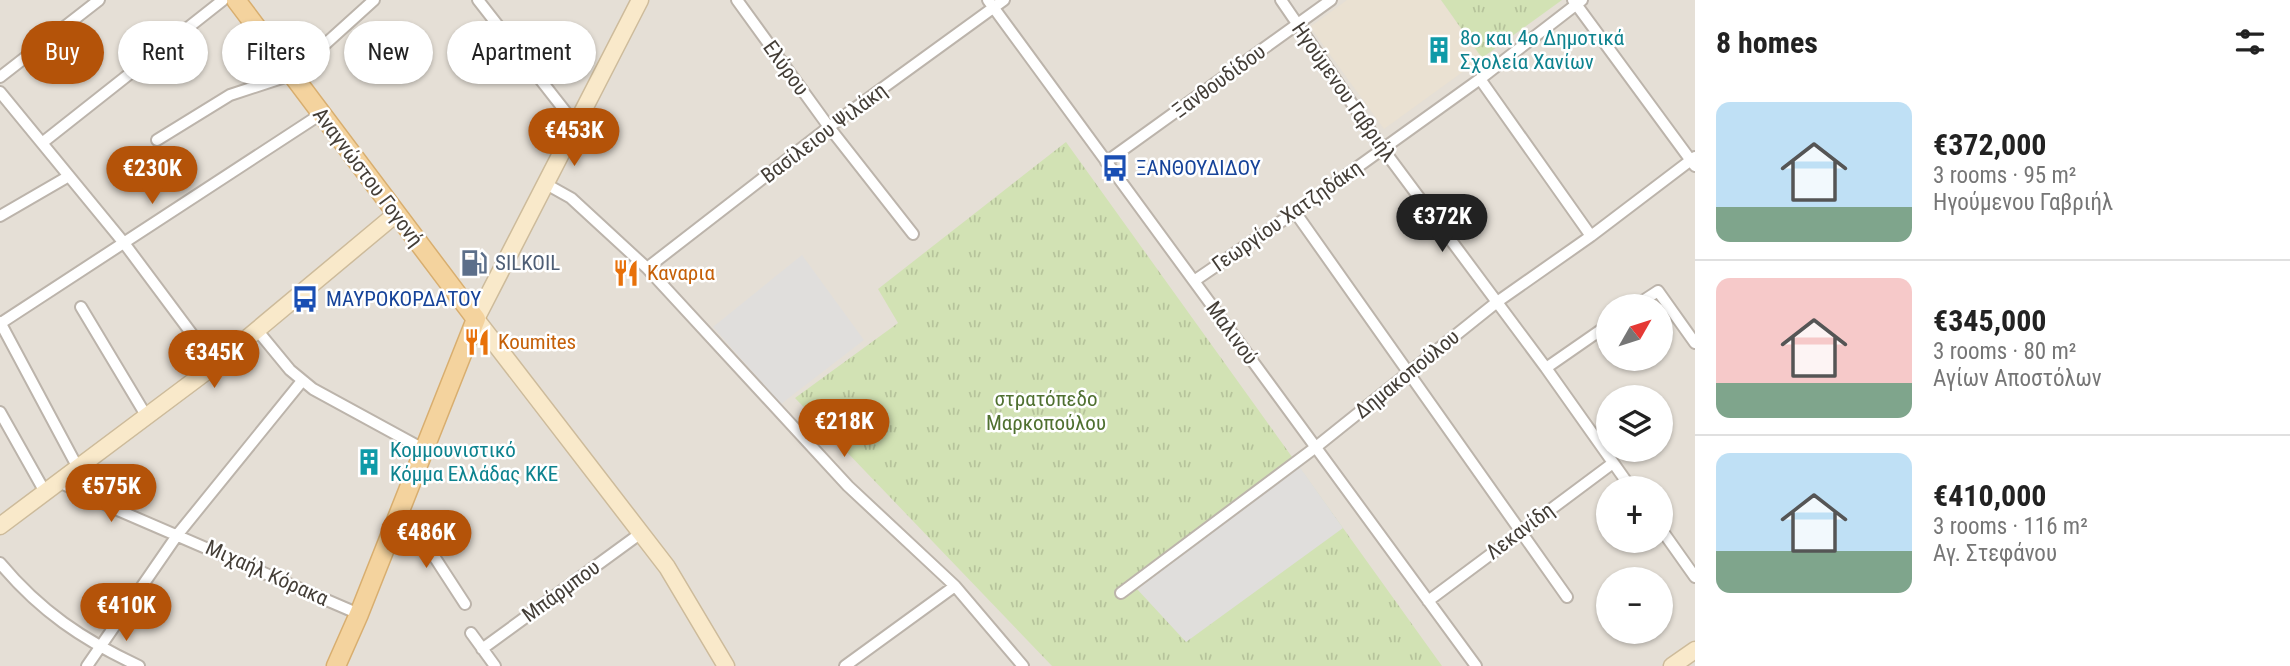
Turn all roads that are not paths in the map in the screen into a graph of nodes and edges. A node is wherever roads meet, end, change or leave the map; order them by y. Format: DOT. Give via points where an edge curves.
graph roads {
  1 [pos="99,0"];
  2 [pos="223,0"];
  3 [pos="236,0"];
  4 [pos="374,0"];
  5 [pos="478,0"];
  6 [pos="640,0"];
  7 [pos="737,0"];
  8 [pos="1004,0"];
  9 [pos="1280,0"];
  10 [pos="1331,0"];
  11 [pos="1577,1"];
  12 [pos="990,4"];
  13 [pos="251,21"];
  14 [pos="1298,24"];
  15 [pos="330,40"];
  16 [pos="0,76"];
  17 [pos="1479,79"];
  18 [pos="264,84"];
  19 [pos="298,84"];
  20 [pos="0,92"];
  21 [pos="321,114"];
  22 [pos="576,125"];
  23 [pos="829,127"];
  24 [pos="157,140"];
  25 [pos="42,143"];
  26 [pos="1383,149"];
  27 [pos="1694,161"];
  28 [pos="1106,162"];
  29 [pos="69,176"];
  30 [pos="545,184"];
  31 [pos="1296,212"];
  32 [pos="396,214"];
  33 [pos="0,216"];
  34 [pos="913,234"];
  35 [pos="1591,236"];
  36 [pos="124,243"];
  37 [pos="647,268"];
  38 [pos="1194,281"];
  39 [pos="1497,302"];
  40 [pos="81,307"];
  41 [pos="1673,312"];
  42 [pos="476,319"];
  43 [pos="0,323"];
  44 [pos="257,330"];
  45 [pos="1596,333"];
  46 [pos="1695,343"];
  47 [pos="215,365"];
  48 [pos="1546,368"];
  49 [pos="1407,372"];
  50 [pos="302,381"];
  51 [pos="0,412"];
  52 [pos="147,417"];
  53 [pos="1315,447"];
  54 [pos="423,449"];
  55 [pos="1613,463"];
  56 [pos="78,468"];
  57 [pos="1622,476"];
  58 [pos="60,482"];
  59 [pos="45,492"];
  60 [pos="0,526"];
  61 [pos="392,530"];
  62 [pos="1520,531"];
  63 [pos="641,533"];
  64 [pos="178,534"];
  65 [pos="1673,546"];
  66 [pos="0,563"];
  67 [pos="1695,576"];
  68 [pos="955,586"];
  69 [pos="1121,593"];
  70 [pos="1567,597"];
  71 [pos="1428,601"];
  72 [pos="465,604"];
  73 [pos="359,614"];
  74 [pos="471,633"];
  75 [pos="100,648"];
  76 [pos="482,649"];
  77 [pos="1695,650"];
  78 [pos="87,666"];
  79 [pos="139,666"];
  80 [pos="336,666"];
  81 [pos="495,666"];
  82 [pos="726,666"];
  83 [pos="845,666"];
  84 [pos="1023,666"];
  85 [pos="1476,666"];
  86 [pos="1672,666"];
  1 -- 16 [label="street"];
  2 -- 25 [label="street"];
  3 -- 13 [label="main road, Αναγνώστου Γογονή"];
  4 -- 15 [label="street"];
  5 -- 22 [label="street"];
  6 -- 22 [label="street"];
  7 -- 23 [label="street, Ελύρου"];
  8 -- 12 [label="street, Βασίλειου Ψιλάκη"];
  9 -- 14 [label="street, Ηγούμενου Γαβριήλ"];
  10 -- 14 [label="street, Ξανθουδίδου"];
  11 -- 17 [label="street, Γεωργίου Χατζηδάκη"];
  11 -- 27 [label="street"];
  12 -- 23 [label="street, Βασίλειου Ψιλάκη"];
  12 -- 28 [label="street, Μαλινού"];
  14 -- 26 [label="street, Ηγούμενου Γαβριήλ"];
  14 -- 28 [label="street, Ξανθουδίδου"];
  17 -- 26 [label="street, Γεωργίου Χατζηδάκη"];
  17 -- 35 [label="street"];
  18 -- 24 [label="street" via="230,95"];
  19 -- 21 [label="main road, Αναγνώστου Γογονή"];
  20 -- 25 [label="street"];
  21 -- 32 [label="main road, Αναγνώστου Γογονή"];
  21 -- 36 [label="street"];
  22 -- 30 [label="street"];
  23 -- 34 [label="street, Ελύρου"];
  23 -- 37 [label="street, Βασίλειου Ψιλάκη"];
  25 -- 29 [label="street"];
  26 -- 31 [label="street, Γεωργίου Χατζηδάκη"];
  26 -- 39 [label="street, Ηγούμενου Γαβριήλ"];
  27 -- 35 [label="street, Δημακοπούλου"];
  28 -- 38 [label="street, Μαλινού"];
  29 -- 33 [label="street"];
  29 -- 36 [label="street"];
  30 -- 37 [label="street" via="570,198"];
  30 -- 42 [label="street"];
  31 -- 38 [label="street, Γεωργίου Χατζηδάκη"];
  31 -- 49 [label="street"];
  32 -- 42 [label="main road, Αναγνώστου Γογονή"];
  32 -- 44 [label="street"];
  35 -- 39 [label="street, Δημακοπούλου"];
  36 -- 43 [label="street"];
  36 -- 47 [label="street"];
  37 -- 68 [label="street" via="848,486"];
  38 -- 53 [label="street, Μαλινού"];
  39 -- 48 [label="street, Ηγούμενου Γαβριήλ"];
  39 -- 49 [label="street, Δημακοπούλου"];
  40 -- 52 [label="street"];
  41 -- 46 [label="street"];
  42 -- 54 [label="main road"];
  42 -- 63 [label="street"];
  43 -- 56 [label="street"];
  44 -- 47 [label="street"];
  44 -- 50 [label="street"];
  45 -- 48 [label="street"];
  47 -- 52 [label="street"];
  48 -- 55 [label="street, Ηγούμενου Γαβριήλ"];
  49 -- 53 [label="street, Δημακοπούλου"];
  49 -- 62 [label="street"];
  50 -- 54 [label="street"];
  50 -- 64 [label="street"];
  51 -- 59 [label="street"];
  52 -- 56 [label="street"];
  53 -- 69 [label="street, Δημακοπούλου"];
  53 -- 71 [label="street, Μαλινού"];
  54 -- 61 [label="main road"];
  55 -- 57 [label="street, Ηγούμενου Γαβριήλ"];
  55 -- 62 [label="street, Λεκανίδη"];
  56 -- 58 [label="street"];
  58 -- 59 [label="street"];
  58 -- 64 [label="street, Μιχαήλ Κόρακα"];
  59 -- 60 [label="street"];
  61 -- 72 [label="street" via="426,544"];
  61 -- 73 [label="main road"];
  62 -- 70 [label="street"];
  62 -- 71 [label="street, Λεκανίδη"];
  63 -- 76 [label="street, Μπάρμπου"];
  63 -- 82 [label="street" via="667,567"];
  64 -- 73 [label="street, Μιχαήλ Κόρακα"];
  64 -- 75 [label="street"];
  65 -- 67 [label="street"];
  66 -- 75 [label="street" via="38,604"];
  68 -- 83 [label="street"];
  68 -- 84 [label="street"];
  71 -- 85 [label="street, Μαλινού"];
  73 -- 80 [label="main road"];
  74 -- 76 [label="street"];
  75 -- 78 [label="street"];
  75 -- 79 [label="street"];
  76 -- 81 [label="street"];
  77 -- 86 [label="street"];
}
